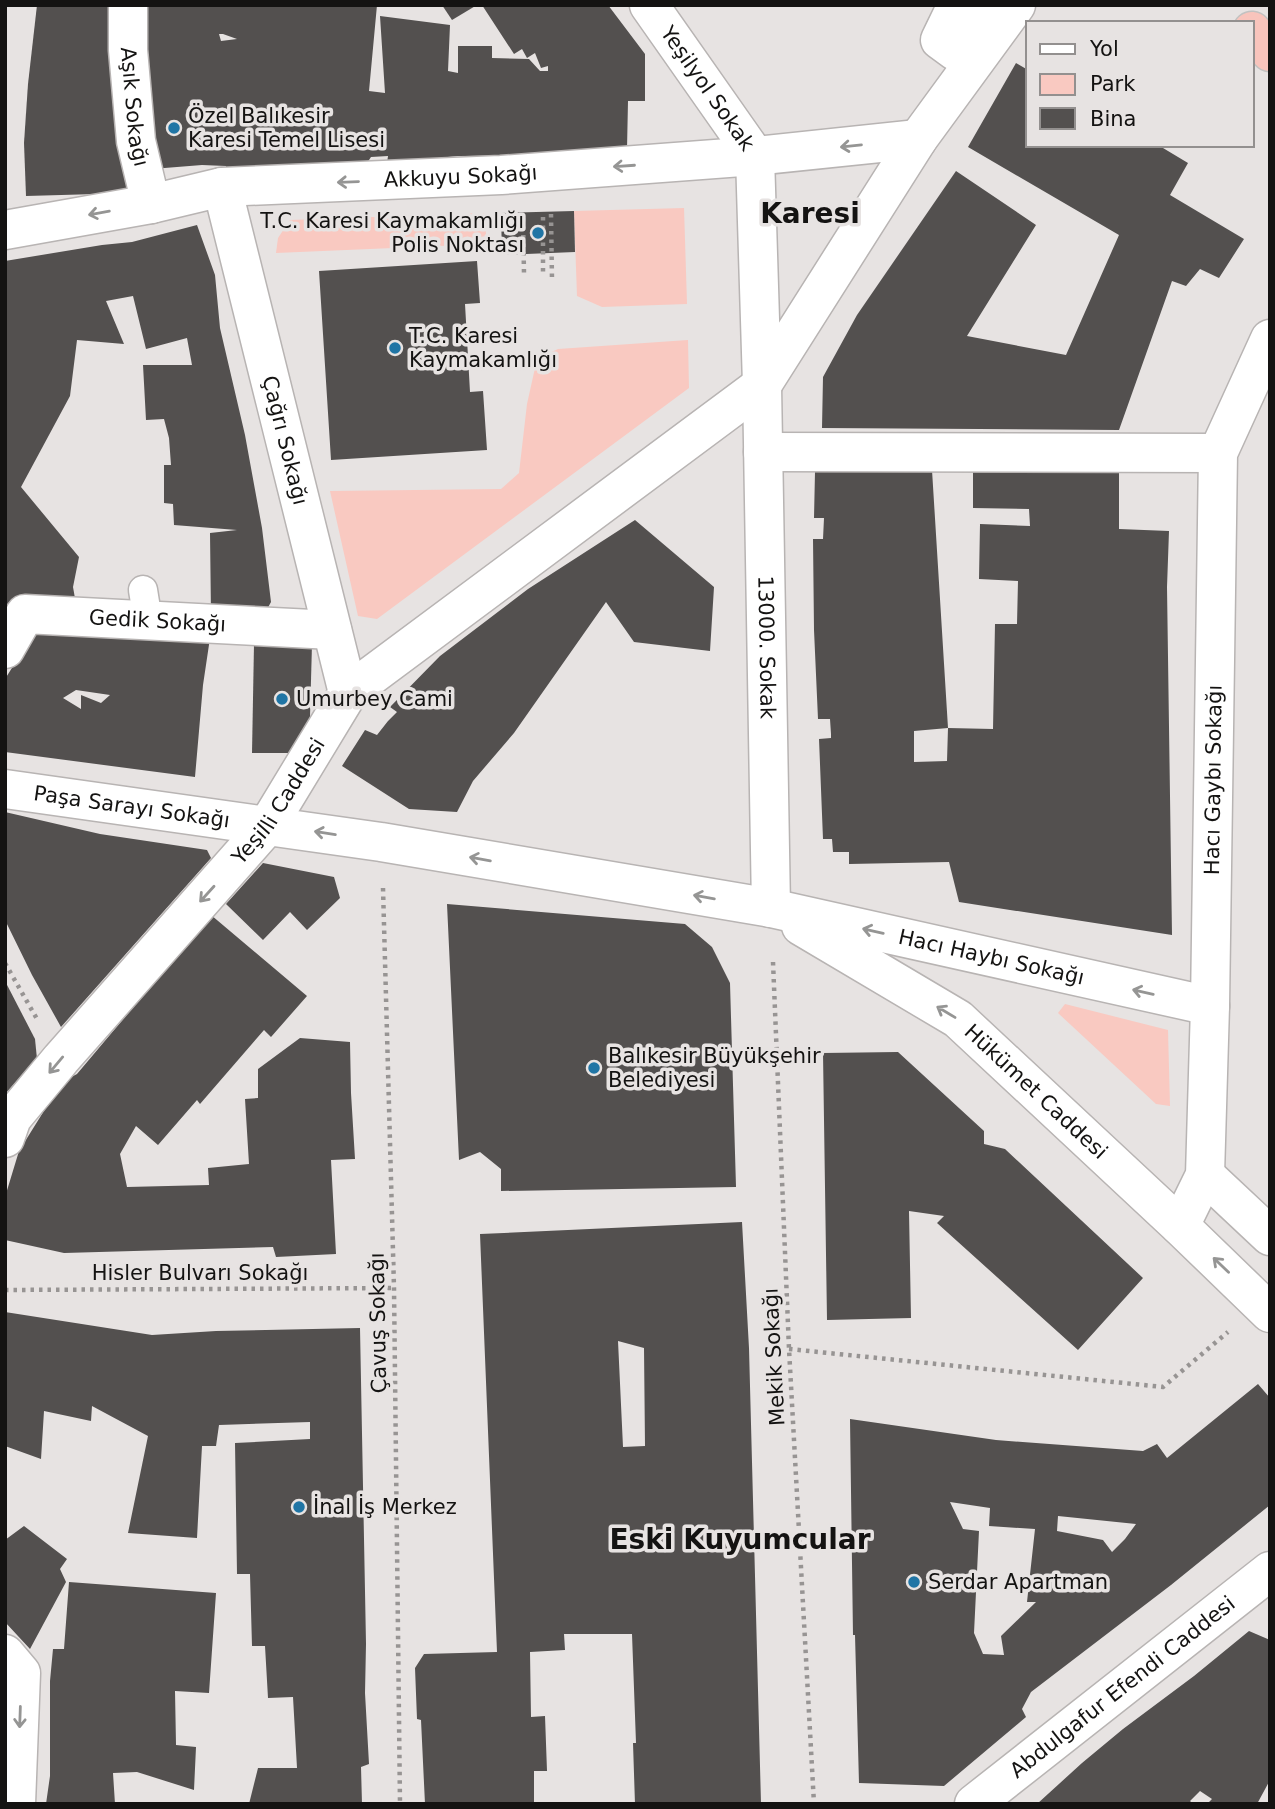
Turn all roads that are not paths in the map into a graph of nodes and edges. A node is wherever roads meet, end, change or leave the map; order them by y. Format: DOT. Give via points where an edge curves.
graph roads {
  1 [pos="128,5"];
  2 [pos="649,5"];
  3 [pos="957,5"];
  4 [pos="984,5"];
  5 [pos="1016,5"];
  6 [pos="1231,5"];
  7 [pos="1244,21"];
  8 [pos="1254,33"];
  9 [pos="1270,52"];
  10 [pos="919,139"];
  11 [pos="755,156"];
  12 [pos="222,187"];
  13 [pos="151,204"];
  14 [pos="5,230"];
  15 [pos="1270,339"];
  16 [pos="762,385"];
  17 [pos="763,452"];
  18 [pos="1218,453"];
  19 [pos="332,630"];
  20 [pos="5,649"];
  21 [pos="348,693"];
  22 [pos="5,789"];
  23 [pos="268,825"];
  24 [pos="381,842"];
  25 [pos="771,908"];
  26 [pos="1209,1006"];
  27 [pos="5,1138"];
  28 [pos="1205,1175"];
  29 [pos="1180,1226"];
  30 [pos="1270,1236"];
  31 [pos="1265,1308"];
  32 [pos="1270,1572"];
  33 [pos="5,1654"];
  34 [pos="16,1804"];
  35 [pos="974,1804"];
  1 -- 13 [label="street, Aşık Sokağı" via="136,141"];
  2 -- 11 [label="street, Yeşilyol Sokak"];
  3 -- 4 [label="street" via="940,40 955,51"];
  5 -- 10 [label="street"];
  6 -- 7 [label="highway"];
  8 -- 9 [label="highway"];
  10 -- 11 [label="street, Akkuyu Sokağı, one-way"];
  10 -- 16 [label="street"];
  11 -- 12 [label="street, Akkuyu Sokağı, one-way" via="501,175"];
  11 -- 16 [label="street, Yeşilyol Sokak"];
  12 -- 13 [label="street, Akkuyu Sokağı"];
  12 -- 19 [label="street, Çağrı Sokağı"];
  13 -- 14 [label="street, Akkuyu Sokağı, one-way"];
  15 -- 18 [label="street, Hacı Gaybı Sokağı"];
  16 -- 17 [label="street, 13000. Sokak"];
  16 -- 21 [label="street, Yeşilli Caddesi"];
  17 -- 18 [label="street"];
  17 -- 25 [label="street, 13000. Sokak"];
  18 -- 26 [label="street, Hacı Gaybı Sokağı"];
  19 -- 20 [label="street, Gedik Sokağı" via="145,605 25,614"];
  19 -- 21 [label="street, Çağrı Sokağı"];
  21 -- 23 [label="street, Yeşilli Caddesi"];
  22 -- 23 [label="street, Paşa Sarayı Sokağı"];
  24 -- 23 [label="street, Paşa Sarayı Sokağı, one-way"];
  23 -- 27 [label="street, Yeşilli Caddesi, one-way" via="61,1059 12,1118"];
  25 -- 24 [label="street, Hacı Haybı Sokağı, one-way"];
  26 -- 25 [label="street, Hacı Haybı Sokağı, one-way"];
  29 -- 25 [label="street, Hükümet Caddesi, one-way" via="958,1019"];
  26 -- 28 [label="street, Hacı Gaybı Sokağı"];
  28 -- 29 [label="street, Hacı Gaybı Sokağı"];
  28 -- 30 [label="street"];
  31 -- 29 [label="street, Hükümet Caddesi, one-way"];
  32 -- 35 [label="street, Abdulgafur Efendi Caddesi"];
  33 -- 34 [label="street, one-way" via="21,1673"];
}
